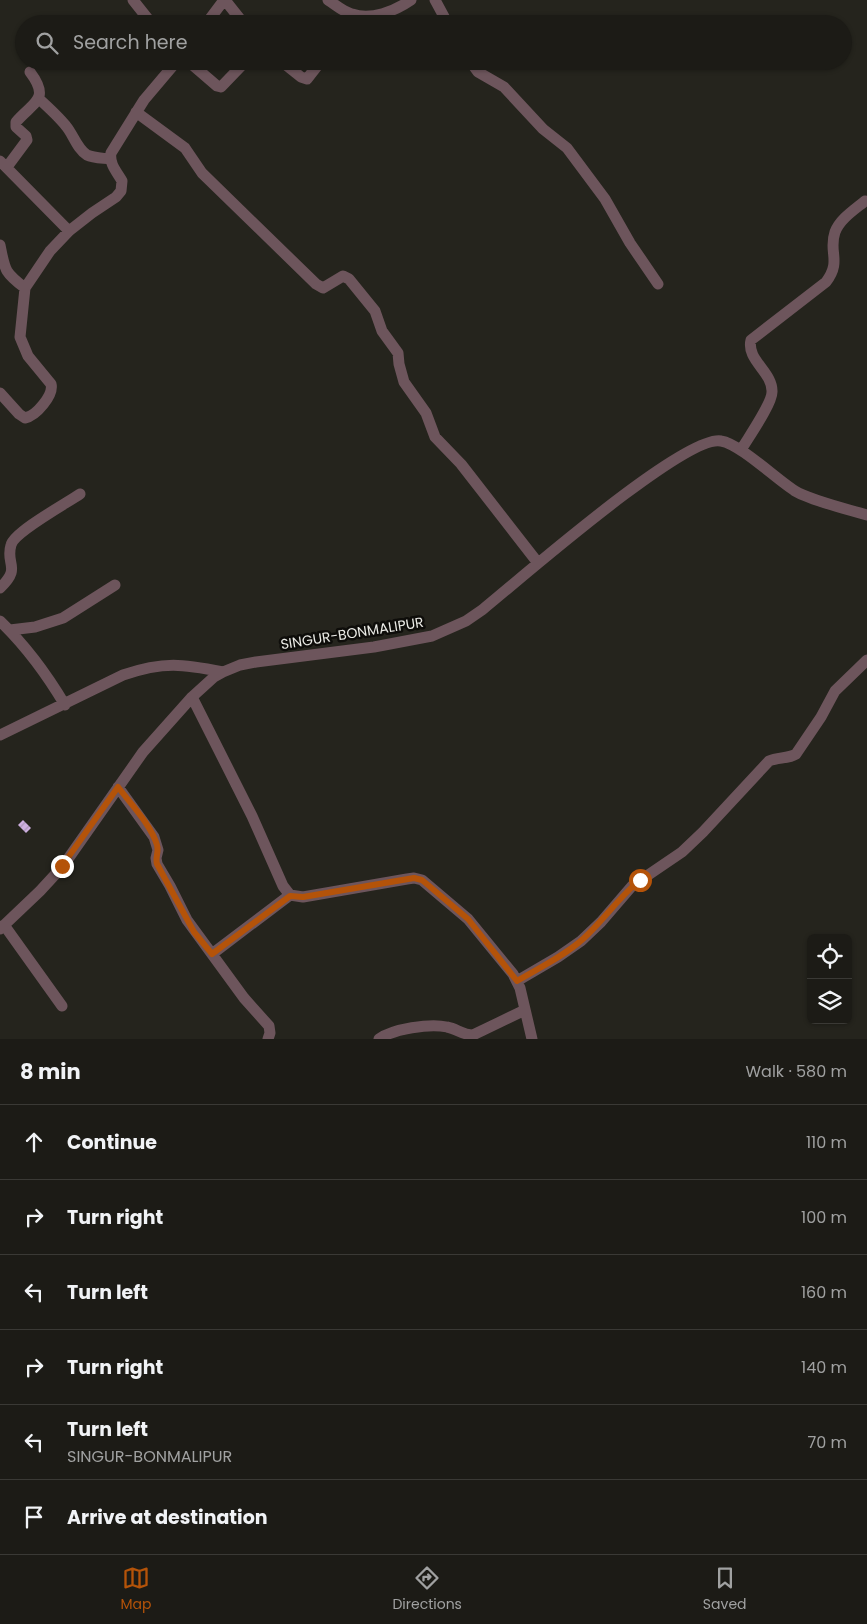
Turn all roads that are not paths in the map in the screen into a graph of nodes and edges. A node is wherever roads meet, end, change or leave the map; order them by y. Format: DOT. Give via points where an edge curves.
graph roads {
  1 [pos="133,0"];
  2 [pos="224,0"];
  3 [pos="328,0"];
  4 [pos="411,0"];
  5 [pos="435,0"];
  6 [pos="145,15"];
  7 [pos="213,15"];
  8 [pos="236,15"];
  9 [pos="358,15"];
  10 [pos="369,15"];
  11 [pos="443,15"];
  12 [pos="169,70"];
  13 [pos="198,70"];
  14 [pos="237,70"];
  15 [pos="292,70"];
  16 [pos="314,70"];
  17 [pos="477,70"];
  18 [pos="30,72"];
  19 [pos="38,98"];
  20 [pos="136,112"];
  21 [pos="110,159"];
  22 [pos="3,164"];
  23 [pos="865,201"];
  24 [pos="69,231"];
  25 [pos="0,246"];
  26 [pos="658,284"];
  27 [pos="25,288"];
  28 [pos="0,393"];
  29 [pos="741,450"];
  30 [pos="80,494"];
  31 [pos="867,515"];
  32 [pos="538,563"];
  33 [pos="115,585"];
  34 [pos="0,588"];
  35 [pos="0,621"];
  36 [pos="10,630"];
  37 [pos="867,660"];
  38 [pos="223,672"];
  39 [pos="192,696"];
  40 [pos="65,705"];
  41 [pos="0,735"];
  42 [pos="118,787"];
  43 [pos="290,896"];
  44 [pos="2,927"];
  45 [pos="212,954"];
  46 [pos="517,981"];
  47 [pos="62,1006"];
  48 [pos="525,1010"];
  49 [pos="383,1038"];
  50 [pos="268,1039"];
  51 [pos="532,1039"];
  1 -- 6 [label="street"];
  2 -- 7 [label="street"];
  2 -- 8 [label="street"];
  3 -- 9 [label="street" via="345,12"];
  4 -- 10 [label="street" via="388,12"];
  5 -- 11 [label="street"];
  12 -- 20 [label="street"];
  13 -- 14 [label="street" via="221,87"];
  15 -- 16 [label="street" via="307,79"];
  17 -- 26 [label="street" via="504,87 539,125 567,148 605,199"];
  18 -- 19 [label="street" via="39,84"];
  19 -- 21 [label="street" via="65,124 86,154"];
  19 -- 22 [label="street" via="16,122 16,127 27,140"];
  20 -- 21 [label="street"];
  20 -- 32 [label="street" via="185,148 202,174 316,284 323,288 344,276 349,279 375,311 382,331 398,352 404,382 426,413 435,437 461,464"];
  21 -- 24 [label="street" via="122,181 121,191"];
  22 -- 24 [label="street"];
  23 -- 29 [label="street" via="844,218 835,232 834,270 826,282 752,340 752,354 770,381 772,394"];
  24 -- 27 [label="street" via="50,251"];
  25 -- 27 [label="street" via="7,272"];
  27 -- 28 [label="street" via="20,338 28,356 51,384 52,392 26,418"];
  29 -- 31 [label="street, SINGUR-BONMALIPUR" via="796,492"];
  29 -- 32 [label="street, SINGUR-BONMALIPUR" via="719,440 706,442 683,454 608,507"];
  30 -- 34 [label="street" via="14,538 10,547 11,576"];
  32 -- 38 [label="street, SINGUR-BONMALIPUR" via="482,610 432,636 374,648 256,662"];
  33 -- 36 [label="street" via="63,618 35,627"];
  35 -- 36 [label="street"];
  36 -- 40 [label="street" via="45,672"];
  37 -- 46 [label="street" via="835,691 822,717 796,754 769,761 703,832 682,852 632,886 581,941"];
  38 -- 39 [label="street, SINGUR-BONMALIPUR"];
  38 -- 40 [label="street" via="180,664 142,669"];
  39 -- 42 [label="street, SINGUR-BONMALIPUR" via="143,752"];
  39 -- 43 [label="street"];
  40 -- 41 [label="street"];
  42 -- 44 [label="street, SINGUR-BONMALIPUR" via="62,866"];
  42 -- 45 [label="street" via="154,837 158,850 157,864 194,932"];
  43 -- 45 [label="street"];
  43 -- 46 [label="street" via="303,897 414,878 422,880 468,919"];
  44 -- 47 [label="street"];
  45 -- 50 [label="street" via="269,1026"];
  46 -- 48 [label="street"];
  48 -- 49 [label="street" via="474,1035 442,1027 403,1029"];
  48 -- 51 [label="street"];
}
